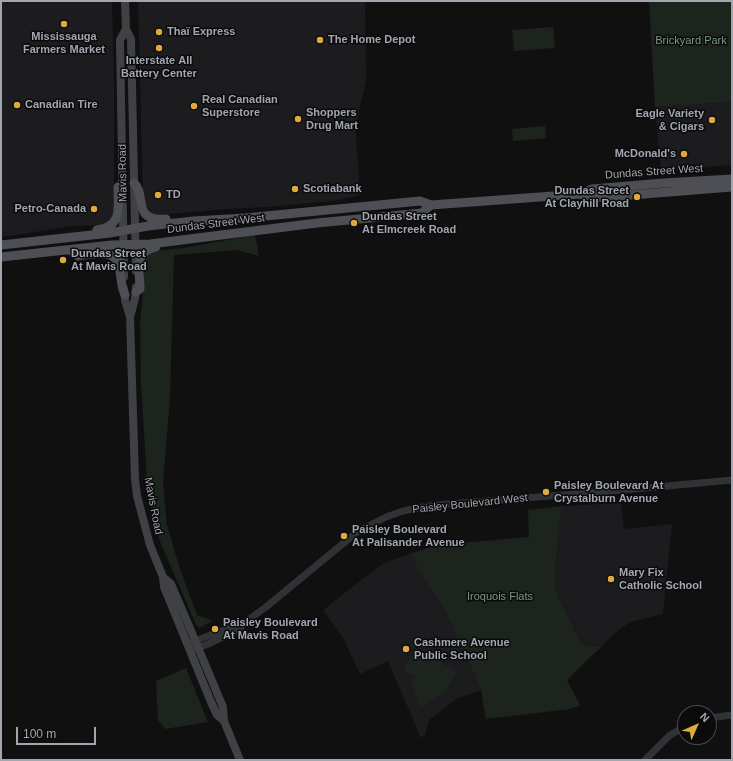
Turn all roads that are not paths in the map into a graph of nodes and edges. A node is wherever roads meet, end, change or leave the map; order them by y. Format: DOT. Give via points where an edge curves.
graph roads {
  1 [pos="125,1"];
  2 [pos="126,29"];
  3 [pos="732,179"];
  4 [pos="134,182"];
  5 [pos="122,185"];
  6 [pos="732,187"];
  7 [pos="580,194"];
  8 [pos="431,205"];
  9 [pos="194,221"];
  10 [pos="135,228"];
  11 [pos="123,231"];
  12 [pos="85,236"];
  13 [pos="199,237"];
  14 [pos="135,244"];
  15 [pos="1,245"];
  16 [pos="124,245"];
  17 [pos="70,250"];
  18 [pos="1,257"];
  19 [pos="136,292"];
  20 [pos="124,295"];
  21 [pos="130,317"];
  22 [pos="732,480"];
  23 [pos="193,646"];
  24 [pos="732,715"];
  25 [pos="717,717"];
  26 [pos="677,731"];
  27 [pos="240,760"];
  28 [pos="646,760"];
  1 -- 2 [label="main road, Mavis Road"];
  2 -- 4 [label="main road, Mavis Road" via="132,39"];
  2 -- 5 [label="main road, Mavis Road" via="120,40"];
  3 -- 7 [label="main road, Dundas Street West" via="592,188"];
  4 -- 9 [label="main road" via="138,187 141,206 149,216 154,219 189,217"];
  4 -- 10 [label="main road, Mavis Road"];
  5 -- 11 [label="main road, Mavis Road"];
  5 -- 12 [label="main road" via="118,187 116,220 111,226 90,231"];
  6 -- 7 [label="main road, Dundas Street West" via="593,198"];
  7 -- 8 [label="main road, Dundas Street West"];
  8 -- 9 [label="main road, Dundas Street West" via="420,201"];
  8 -- 13 [label="main road, Dundas Street West" via="422,213"];
  9 -- 10 [label="main road, Dundas Street West"];
  10 -- 11 [label="main road, Dundas Street West"];
  10 -- 14 [label="main road, Mavis Road"];
  11 -- 12 [label="main road, Dundas Street West"];
  11 -- 16 [label="main road, Mavis Road"];
  12 -- 15 [label="main road, Dundas Street West"];
  13 -- 14 [label="main road, Dundas Street West"];
  13 -- 19 [label="main road" via="194,242 149,248 140,260 140,289"];
  14 -- 16 [label="main road, Dundas Street West"];
  14 -- 19 [label="main road, Mavis Road"];
  16 -- 17 [label="main road, Dundas Street West"];
  16 -- 20 [label="main road, Mavis Road"];
  17 -- 18 [label="main road, Dundas Street West"];
  17 -- 20 [label="main road" via="78,256 105,253 113,256 119,265 120,285"];
  19 -- 21 [label="main road, Mavis Road"];
  20 -- 21 [label="main road, Mavis Road"];
  21 -- 23 [label="main road, Mavis Road" via="137,496 164,587"];
  22 -- 23 [label="street, Paisley Boulevard West" via="442,505 403,511 357,532 244,623 240,629 227,636"];
  23 -- 27 [label="main road, Mavis Road" via="223,707 224,721"];
  24 -- 25 [label="street"];
  26 -- 28 [label="street"];
}
